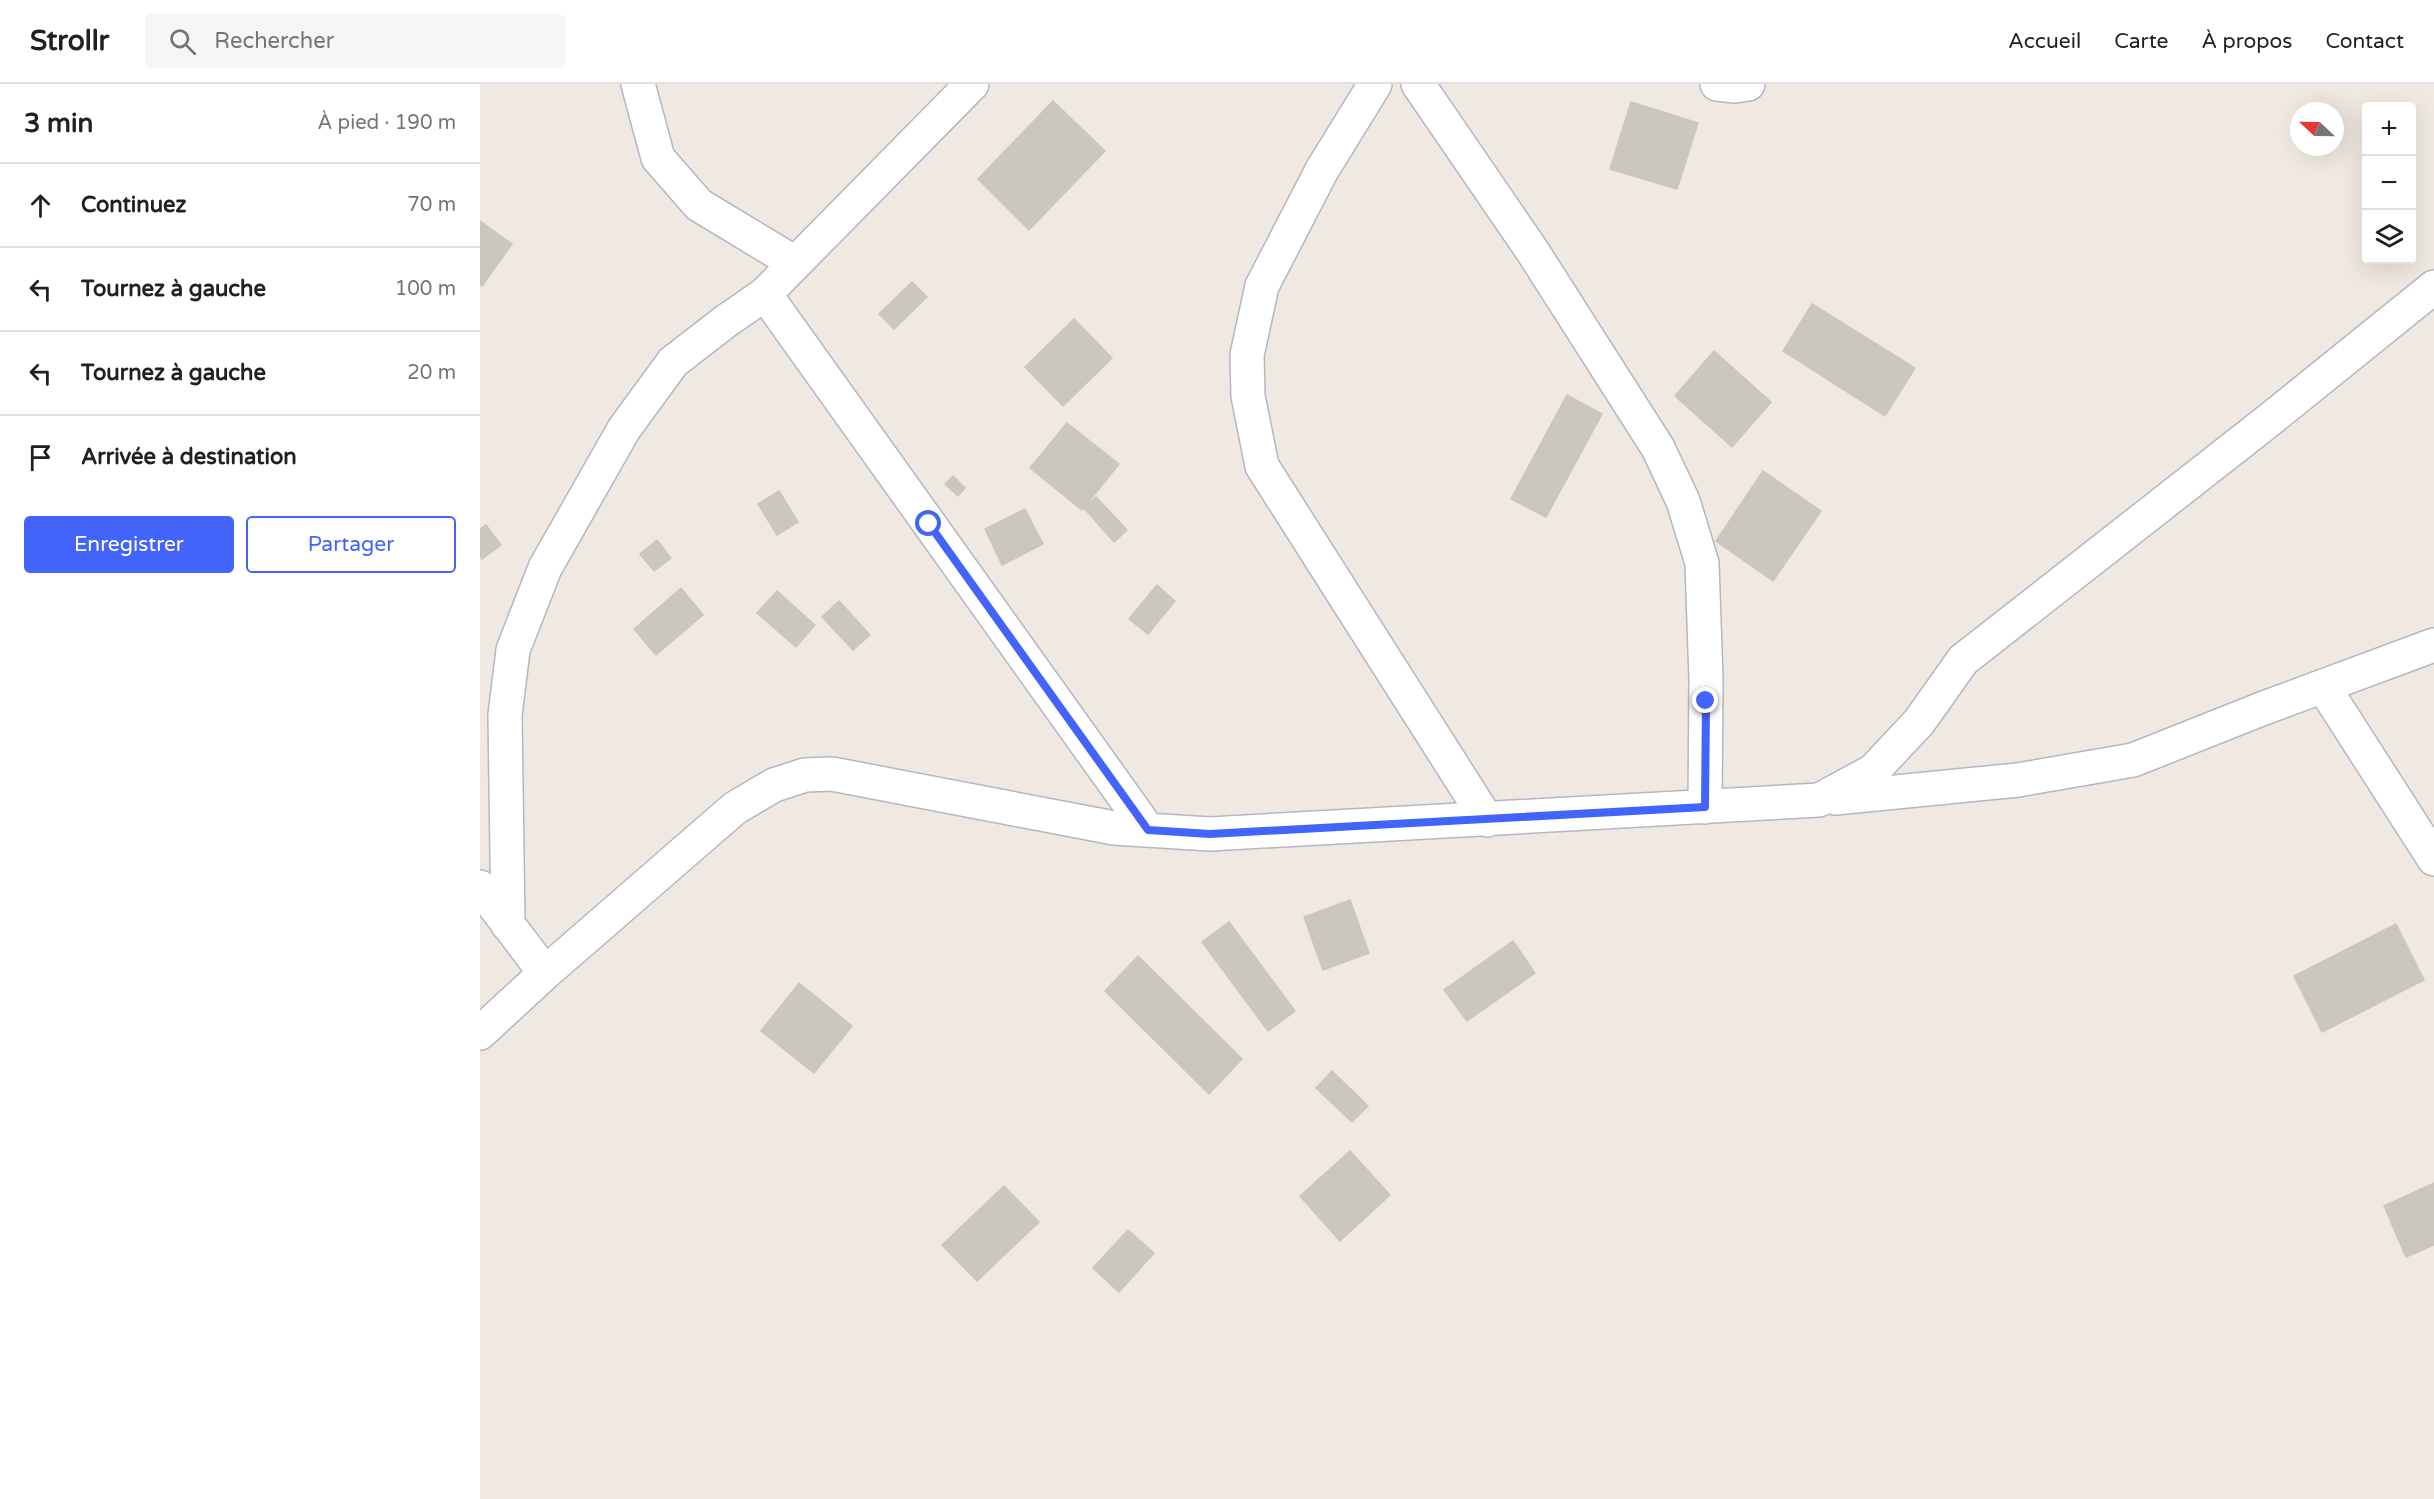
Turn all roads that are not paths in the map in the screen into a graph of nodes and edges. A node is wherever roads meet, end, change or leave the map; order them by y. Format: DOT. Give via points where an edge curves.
graph roads {
  1 [pos="638,84"];
  2 [pos="972,84"];
  3 [pos="1375,84"];
  4 [pos="1418,84"];
  5 [pos="1717,84"];
  6 [pos="1748,84"];
  7 [pos="795,263"];
  8 [pos="2434,288"];
  9 [pos="765,294"];
  10 [pos="2434,645"];
  11 [pos="2323,686"];
  12 [pos="1818,800"];
  13 [pos="1705,807"];
  14 [pos="1488,820"];
  15 [pos="1148,830"];
  16 [pos="2434,859"];
  17 [pos="480,887"];
  18 [pos="508,925"];
  19 [pos="545,973"];
  20 [pos="480,1033"];
  1 -- 7 [label="street" via="658,158 699,205"];
  2 -- 7 [label="street"];
  3 -- 14 [label="street" via="1322,170 1262,286 1247,355 1248,396 1262,466"];
  4 -- 13 [label="street" via="1533,252 1658,448 1683,501 1702,563"];
  5 -- 6 [label="street"];
  7 -- 9 [label="street"];
  8 -- 12 [label="street" via="1963,660 1919,722 1873,771"];
  9 -- 15 [label="street"];
  9 -- 18 [label="street" via="673,362 624,429 545,568 513,650 505,715"];
  10 -- 11 [label="street"];
  11 -- 12 [label="street" via="2133,760 2018,780"];
  11 -- 16 [label="street"];
  12 -- 13 [label="street"];
  13 -- 14 [label="street"];
  14 -- 15 [label="street" via="1210,834"];
  15 -- 19 [label="street" via="1018,811 832,774 805,775 774,785 735,808"];
  17 -- 18 [label="street"];
  18 -- 19 [label="street"];
  19 -- 20 [label="street"];
}
